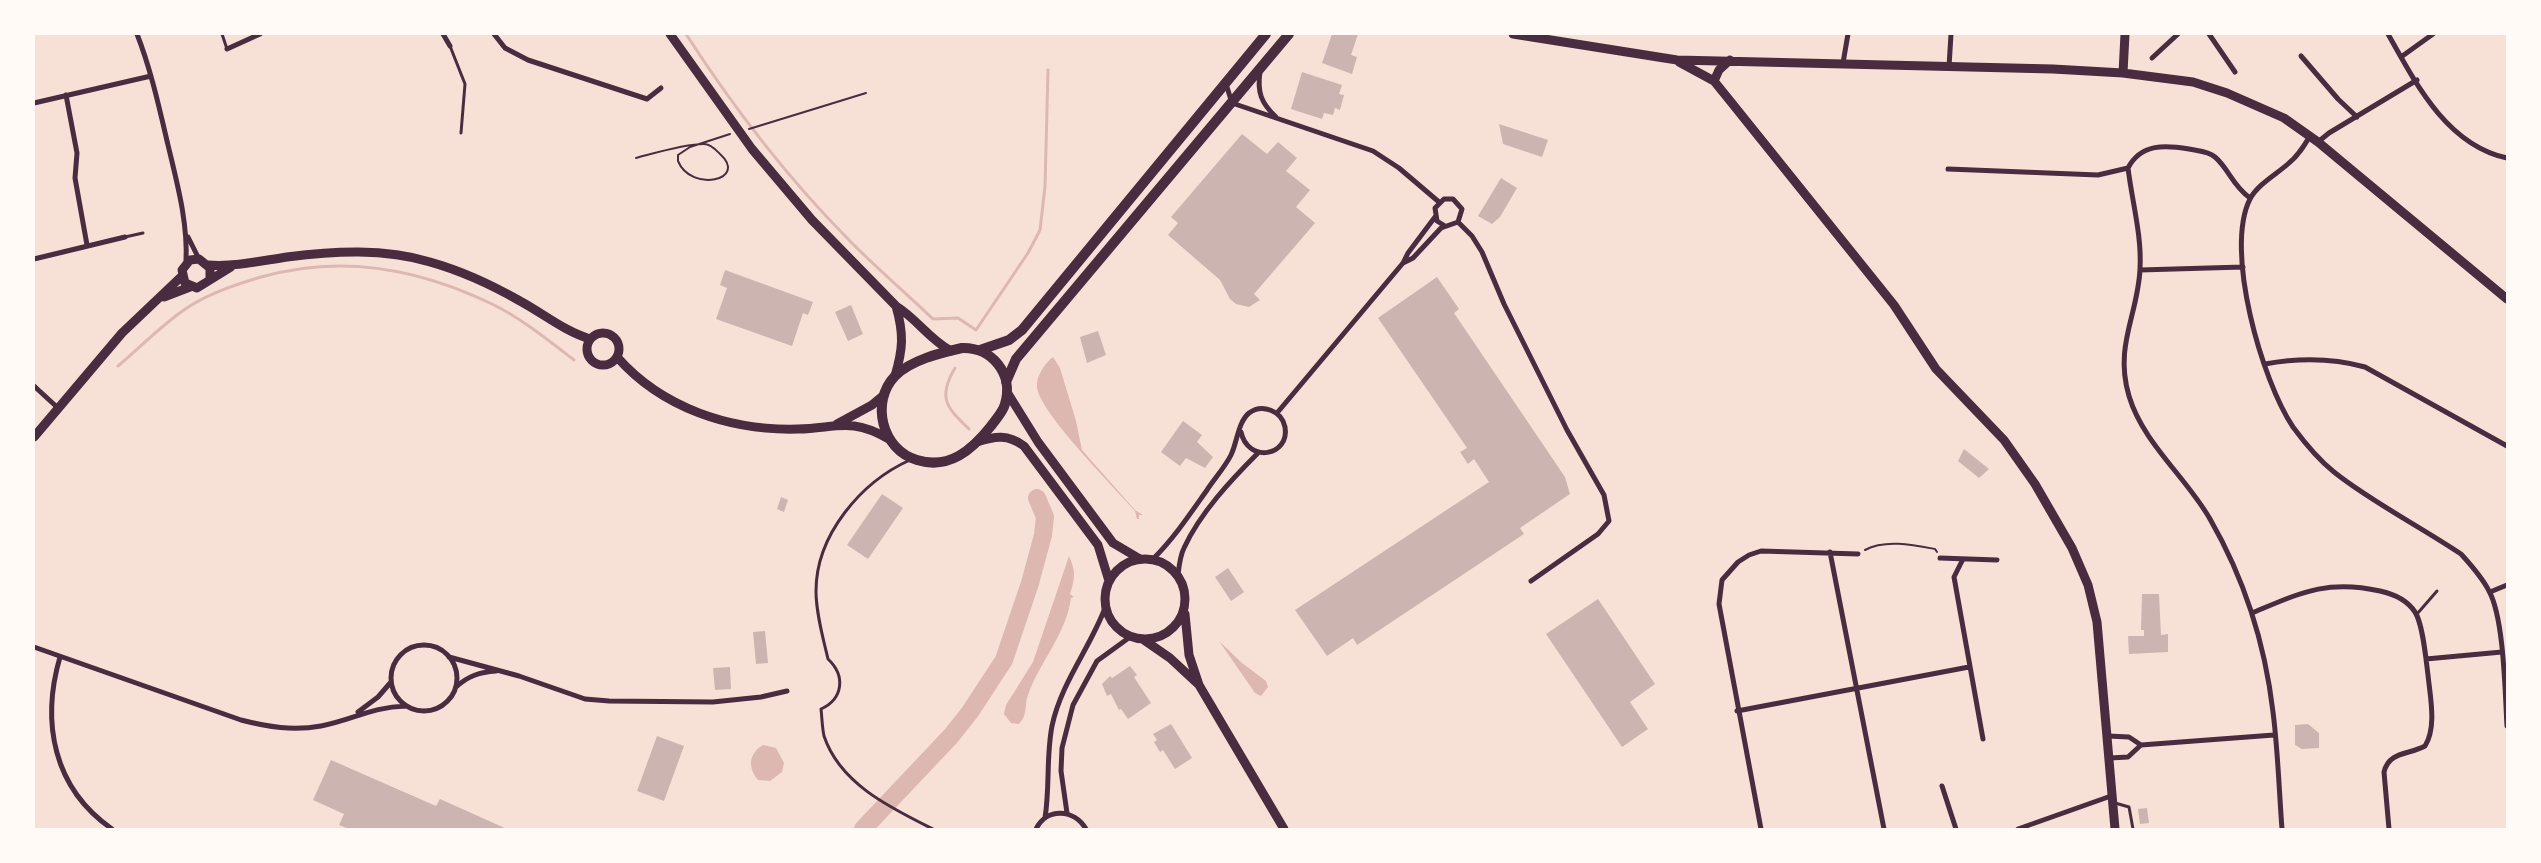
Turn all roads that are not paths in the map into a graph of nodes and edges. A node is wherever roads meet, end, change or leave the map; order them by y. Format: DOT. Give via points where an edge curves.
graph roads {
  1 [pos="137,34"];
  2 [pos="222,34"];
  3 [pos="260,34"];
  4 [pos="442,34"];
  5 [pos="494,34"];
  6 [pos="670,34"];
  7 [pos="1266,34"];
  8 [pos="1289,34"];
  9 [pos="1513,34"];
  10 [pos="1848,34"];
  11 [pos="1951,34"];
  12 [pos="2126,34"];
  13 [pos="2178,34"];
  14 [pos="2209,34"];
  15 [pos="2388,34"];
  16 [pos="2433,34"];
  17 [pos="450,46"];
  18 [pos="227,49"];
  19 [pos="2301,56"];
  20 [pos="2401,57"];
  21 [pos="2152,58"];
  22 [pos="1677,60"];
  23 [pos="1730,60"];
  24 [pos="1843,63"];
  25 [pos="1261,67"];
  26 [pos="1950,67"];
  27 [pos="2235,72"];
  28 [pos="2123,73"];
  29 [pos="151,76"];
  30 [pos="2417,80"];
  31 [pos="1225,82"];
  32 [pos="1714,82"];
  33 [pos="661,88"];
  34 [pos="34,94"];
  35 [pos="66,95"];
  36 [pos="35,103"];
  37 [pos="1232,103"];
  38 [pos="2357,116"];
  39 [pos="1276,117"];
  40 [pos="461,133"];
  41 [pos="2310,136"];
  42 [pos="2318,142"];
  43 [pos="2507,158"];
  44 [pos="2128,168"];
  45 [pos="1948,170"];
  46 [pos="2250,198"];
  47 [pos="1439,202"];
  48 [pos="1435,217"];
  49 [pos="1458,222"];
  50 [pos="1445,226"];
  51 [pos="143,233"];
  52 [pos="125,237"];
  53 [pos="188,237"];
  54 [pos="87,245"];
  55 [pos="34,259"];
  56 [pos="200,259"];
  57 [pos="186,262"];
  58 [pos="1403,263"];
  59 [pos="208,265"];
  60 [pos="231,266"];
  61 [pos="2243,267"];
  62 [pos="2140,270"];
  63 [pos="182,276"];
  64 [pos="210,278"];
  65 [pos="190,287"];
  66 [pos="161,298"];
  67 [pos="2507,299"];
  68 [pos="896,306"];
  69 [pos="590,339"];
  70 [pos="980,350"];
  71 [pos="951,351"];
  72 [pos="617,357"];
  73 [pos="2264,364"];
  74 [pos="895,376"];
  75 [pos="34,386"];
  76 [pos="1006,387"];
  77 [pos="884,395"];
  78 [pos="58,408"];
  79 [pos="1277,413"];
  80 [pos="836,424"];
  81 [pos="1240,432"];
  82 [pos="34,436"];
  83 [pos="889,439"];
  84 [pos="977,442"];
  85 [pos="2507,446"];
  86 [pos="1258,453"];
  87 [pos="913,459"];
  88 [pos="1830,552"];
  89 [pos="1858,554"];
  90 [pos="1940,558"];
  91 [pos="1140,559"];
  92 [pos="1153,559"];
  93 [pos="1963,559"];
  94 [pos="1997,560"];
  95 [pos="1178,575"];
  96 [pos="1109,581"];
  97 [pos="1531,581"];
  98 [pos="2507,585"];
  99 [pos="2437,591"];
  100 [pos="2490,592"];
  101 [pos="1105,608"];
  102 [pos="1185,611"];
  103 [pos="2252,613"];
  104 [pos="2417,614"];
  105 [pos="1130,637"];
  106 [pos="1144,640"];
  107 [pos="34,647"];
  108 [pos="2502,652"];
  109 [pos="60,657"];
  110 [pos="449,657"];
  111 [pos="2426,659"];
  112 [pos="1969,667"];
  113 [pos="499,670"];
  114 [pos="391,682"];
  115 [pos="1200,685"];
  116 [pos="456,687"];
  117 [pos="1856,688"];
  118 [pos="787,691"];
  119 [pos="406,706"];
  120 [pos="1737,711"];
  121 [pos="356,714"];
  122 [pos="2507,726"];
  123 [pos="2274,735"];
  124 [pos="2108,736"];
  125 [pos="1983,738"];
  126 [pos="2141,745"];
  127 [pos="2110,758"];
  128 [pos="1942,786"];
  129 [pos="2111,799"];
  130 [pos="1067,813"];
  131 [pos="1044,818"];
  132 [pos="1035,828"];
  133 [pos="112,829"];
  134 [pos="933,829"];
  135 [pos="1086,829"];
  136 [pos="1284,829"];
  137 [pos="1761,829"];
  138 [pos="1884,829"];
  139 [pos="1956,829"];
  140 [pos="2018,829"];
  141 [pos="2115,829"];
  142 [pos="2133,829"];
  143 [pos="2282,829"];
  144 [pos="2389,829"];
  1 -- 29 [label="street"];
  2 -- 18 [label="lane"];
  3 -- 18 [label="street"];
  4 -- 17 [label="street"];
  5 -- 33 [label="street" via="504,48 528,60 612,88 647,99"];
  6 -- 68 [label="main road" via="752,149 819,227"];
  7 -- 31 [label="highway"];
  8 -- 25 [label="highway"];
  9 -- 22 [label="main road"];
  10 -- 24 [label="street"];
  11 -- 26 [label="street"];
  12 -- 28 [label="main road"];
  13 -- 21 [label="street"];
  14 -- 27 [label="street"];
  15 -- 20 [label="street"];
  16 -- 20 [label="street"];
  17 -- 40 [label="lane" via="465,84"];
  19 -- 38 [label="street"];
  20 -- 30 [label="street"];
  22 -- 23 [label="main road"];
  22 -- 32 [label="main road"];
  23 -- 24 [label="main road"];
  23 -- 32 [label="main road" via="1719,70"];
  24 -- 26 [label="main road"];
  25 -- 37 [label="highway"];
  25 -- 39 [label="street" via="1260,97"];
  26 -- 28 [label="main road"];
  28 -- 41 [label="main road" via="2192,82 2227,93 2272,112"];
  29 -- 35 [label="street"];
  29 -- 53 [label="street"];
  30 -- 38 [label="street"];
  30 -- 43 [label="street" via="2457,134 2482,150"];
  31 -- 37 [label="street"];
  31 -- 70 [label="highway" via="1022,330 1009,340"];
  32 -- 124 [label="main road" via="1868,271 1936,369 2004,440 2035,484 2072,548 2088,585 2097,622"];
  34 -- 36 [label="street"];
  35 -- 36 [label="street"];
  35 -- 54 [label="street" via="77,153 75,178"];
  37 -- 39 [label="street"];
  37 -- 76 [label="highway" via="1016,359"];
  38 -- 42 [label="street"];
  39 -- 47 [label="street" via="1373,151"];
  41 -- 42 [label="main road"];
  41 -- 46 [label="street" via="2291,162"];
  42 -- 67 [label="main road"];
  44 -- 45 [label="street" via="2098,175"];
  44 -- 46 [label="street" via="2136,156 2160,146 2206,152 2219,160 2234,184"];
  44 -- 62 [label="street"];
  46 -- 61 [label="street" via="2242,228"];
  47 -- 48 [label="street"];
  47 -- 49 [label="street" via="1449,198 1457,202 1462,214"];
  48 -- 50 [label="street"];
  48 -- 58 [label="street"];
  49 -- 50 [label="street"];
  49 -- 97 [label="street" via="1482,252 1504,304 1567,430 1604,495 1607,509 1609,521 1598,534"];
  50 -- 58 [label="street" via="1413,258"];
  51 -- 52 [label="lane"];
  52 -- 54 [label="street"];
  53 -- 56 [label="street"];
  53 -- 57 [label="street"];
  54 -- 55 [label="street"];
  56 -- 57 [label="main road"];
  56 -- 59 [label="main road"];
  57 -- 63 [label="main road"];
  58 -- 79 [label="street"];
  59 -- 60 [label="main road"];
  59 -- 64 [label="main road"];
  60 -- 64 [label="main road"];
  60 -- 69 [label="main road" via="345,252 386,253 428,261 469,275 522,301 572,334"];
  61 -- 62 [label="street"];
  61 -- 73 [label="street" via="2247,305"];
  62 -- 103 [label="street" via="2125,342 2129,396 2145,430 2209,518 2233,564"];
  63 -- 65 [label="main road"];
  63 -- 66 [label="main road"];
  64 -- 65 [label="main road" via="202,287"];
  65 -- 66 [label="main road"];
  66 -- 78 [label="main road" via="122,333"];
  68 -- 71 [label="main road"];
  68 -- 74 [label="main road" via="903,349"];
  69 -- 72 [label="main road" via="598,334 612,336 618,343"];
  69 -- 72 [label="main road" via="586,349 594,363 604,365"];
  70 -- 71 [label="highway"];
  70 -- 76 [label="highway" via="1002,369"];
  71 -- 74 [label="highway" via="917,362"];
  72 -- 80 [label="main road" via="655,392 713,418 768,430"];
  73 -- 85 [label="street" via="2286,360 2339,360 2365,367"];
  73 -- 100 [label="street" via="2292,426 2328,466 2461,554"];
  74 -- 77 [label="highway"];
  75 -- 78 [label="street"];
  76 -- 84 [label="highway" via="1002,411"];
  76 -- 91 [label="main road" via="1038,442 1113,543"];
  77 -- 80 [label="main road"];
  77 -- 83 [label="highway" via="881,416"];
  78 -- 82 [label="main road"];
  79 -- 81 [label="street" via="1263,408 1250,413 1244,418"];
  79 -- 86 [label="street" via="1285,426 1283,441 1273,451"];
  80 -- 83 [label="main road" via="874,430"];
  81 -- 86 [label="street" via="1246,446"];
  81 -- 92 [label="street" via="1231,456 1177,532"];
  83 -- 87 [label="highway"];
  84 -- 87 [label="highway" via="962,456 951,460 929,462"];
  84 -- 96 [label="main road" via="1007,437 1024,446 1098,545"];
  86 -- 95 [label="street" via="1218,496 1186,544"];
  87 -- 134 [label="lane" via="892,468 846,510 823,553 816,592 828,659 841,682 835,699 820,709 824,733 845,771 874,796"];
  88 -- 89 [label="street"];
  88 -- 117 [label="street"];
  88 -- 120 [label="street" via="1761,551 1738,562 1722,580 1718,604"];
  90 -- 93 [label="street"];
  91 -- 92 [label="main road"];
  91 -- 96 [label="main road" via="1121,567"];
  92 -- 95 [label="main road" via="1166,564"];
  93 -- 94 [label="street"];
  93 -- 112 [label="street" via="1954,577"];
  95 -- 102 [label="main road" via="1186,597"];
  96 -- 101 [label="main road"];
  98 -- 100 [label="street"];
  99 -- 104 [label="lane"];
  100 -- 108 [label="street"];
  101 -- 105 [label="main road" via="1110,620"];
  101 -- 131 [label="street" via="1062,695 1052,725"];
  102 -- 106 [label="main road" via="1169,633 1157,639"];
  102 -- 115 [label="main road" via="1189,655"];
  103 -- 104 [label="street" via="2331,585 2366,588 2401,598"];
  103 -- 123 [label="street" via="2262,646"];
  104 -- 111 [label="street"];
  105 -- 106 [label="main road"];
  105 -- 130 [label="street" via="1097,661 1073,705 1062,748 1061,772"];
  106 -- 115 [label="main road"];
  107 -- 109 [label="street"];
  108 -- 111 [label="street"];
  108 -- 122 [label="street"];
  109 -- 121 [label="street" via="266,726 295,729 321,726"];
  109 -- 133 [label="street" via="51,695 50,718 60,765 92,813"];
  110 -- 113 [label="street"];
  110 -- 114 [label="street" via="426,645 408,649 394,663"];
  110 -- 116 [label="street" via="456,672"];
  111 -- 144 [label="street" via="2431,722 2429,739 2425,746 2392,758 2386,766"];
  112 -- 117 [label="street"];
  112 -- 125 [label="street"];
  113 -- 116 [label="street" via="479,672"];
  113 -- 118 [label="street" via="585,699 609,701 713,702"];
  114 -- 119 [label="street" via="399,700"];
  114 -- 121 [label="street"];
  115 -- 136 [label="main road"];
  116 -- 119 [label="street" via="449,700 435,710 415,710"];
  117 -- 120 [label="street"];
  117 -- 138 [label="street"];
  119 -- 121 [label="street"];
  120 -- 137 [label="street"];
  123 -- 126 [label="street"];
  123 -- 143 [label="street"];
  124 -- 126 [label="street" via="2129,738"];
  124 -- 127 [label="main road"];
  126 -- 127 [label="street" via="2128,757"];
  127 -- 129 [label="main road"];
  128 -- 139 [label="street"];
  129 -- 140 [label="street"];
  129 -- 141 [label="main road"];
  129 -- 142 [label="lane" via="2129,807"];
  130 -- 131 [label="street" via="1059,812"];
  130 -- 135 [label="street"];
  131 -- 132 [label="street"];
}
